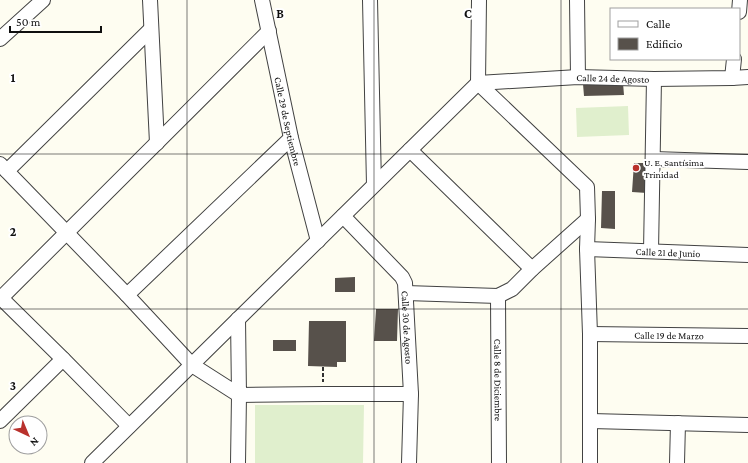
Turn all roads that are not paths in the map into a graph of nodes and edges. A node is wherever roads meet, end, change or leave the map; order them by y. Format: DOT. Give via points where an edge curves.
graph roads {
  1 [pos="43,0"];
  2 [pos="150,0"];
  3 [pos="262,0"];
  4 [pos="272,0"];
  5 [pos="370,0"];
  6 [pos="478,0"];
  7 [pos="577,0"];
  8 [pos="151,28"];
  9 [pos="269,31"];
  10 [pos="0,39"];
  11 [pos="734,60"];
  12 [pos="578,77"];
  13 [pos="748,77"];
  14 [pos="732,78"];
  15 [pos="654,79"];
  16 [pos="478,83"];
  17 [pos="291,138"];
  18 [pos="157,143"];
  19 [pos="410,150"];
  20 [pos="653,159"];
  21 [pos="748,162"];
  22 [pos="3,168"];
  23 [pos="374,185"];
  24 [pos="343,216"];
  25 [pos="588,219"];
  26 [pos="66,233"];
  27 [pos="318,241"];
  28 [pos="587,249"];
  29 [pos="651,251"];
  30 [pos="748,254"];
  31 [pos="532,269"];
  32 [pos="406,293"];
  33 [pos="127,295"];
  34 [pos="498,296"];
  35 [pos="0,298"];
  36 [pos="238,319"];
  37 [pos="590,334"];
  38 [pos="748,336"];
  39 [pos="64,359"];
  40 [pos="192,365"];
  41 [pos="411,394"];
  42 [pos="239,395"];
  43 [pos="0,421"];
  44 [pos="590,421"];
  45 [pos="678,423"];
  46 [pos="748,425"];
  47 [pos="130,426"];
  48 [pos="92,463"];
  49 [pos="238,463"];
  50 [pos="409,463"];
  51 [pos="499,463"];
  52 [pos="590,463"];
  53 [pos="677,463"];
  1 -- 10 [label="street"];
  2 -- 8 [label="street"];
  3 -- 4 [label="street"];
  3 -- 9 [label="street, Calle 29 de Septiembre"];
  5 -- 23 [label="street"];
  6 -- 16 [label="street"];
  7 -- 12 [label="street"];
  8 -- 18 [label="street"];
  8 -- 22 [label="street"];
  9 -- 17 [label="street, Calle 29 de Septiembre"];
  9 -- 18 [label="street"];
  11 -- 14 [label="street"];
  12 -- 15 [label="street, Calle 24 de Agosto"];
  12 -- 16 [label="street, Calle 24 de Agosto"];
  13 -- 14 [label="street, Calle 24 de Agosto"];
  14 -- 15 [label="street, Calle 24 de Agosto"];
  15 -- 20 [label="street"];
  16 -- 19 [label="street"];
  16 -- 25 [label="street" via="587,187"];
  17 -- 27 [label="street, Calle 29 de Septiembre"];
  17 -- 33 [label="street"];
  18 -- 26 [label="street"];
  19 -- 23 [label="street"];
  19 -- 31 [label="street"];
  20 -- 21 [label="street"];
  20 -- 29 [label="street"];
  22 -- 26 [label="street"];
  23 -- 24 [label="street"];
  24 -- 27 [label="street"];
  24 -- 32 [label="street, Calle 30 de Agosto" via="402,276 406,283"];
  25 -- 28 [label="street"];
  25 -- 31 [label="street"];
  26 -- 33 [label="street"];
  26 -- 35 [label="street"];
  27 -- 36 [label="street"];
  28 -- 29 [label="street, Calle 21 de Junio"];
  28 -- 37 [label="street"];
  29 -- 30 [label="street, Calle 21 de Junio"];
  31 -- 34 [label="street" via="512,289"];
  32 -- 34 [label="street"];
  32 -- 41 [label="street, Calle 30 de Agosto"];
  33 -- 40 [label="street"];
  34 -- 51 [label="street, Calle 8 de Diciembre"];
  35 -- 39 [label="street"];
  36 -- 40 [label="street"];
  36 -- 42 [label="street"];
  37 -- 38 [label="street, Calle 19 de Marzo"];
  37 -- 44 [label="street"];
  39 -- 43 [label="street"];
  39 -- 47 [label="street"];
  40 -- 42 [label="street"];
  40 -- 47 [label="street"];
  41 -- 42 [label="street"];
  41 -- 50 [label="street, Calle 30 de Agosto"];
  42 -- 49 [label="street"];
  44 -- 45 [label="street"];
  44 -- 52 [label="street"];
  45 -- 46 [label="street"];
  45 -- 53 [label="street"];
  47 -- 48 [label="street"];
}
